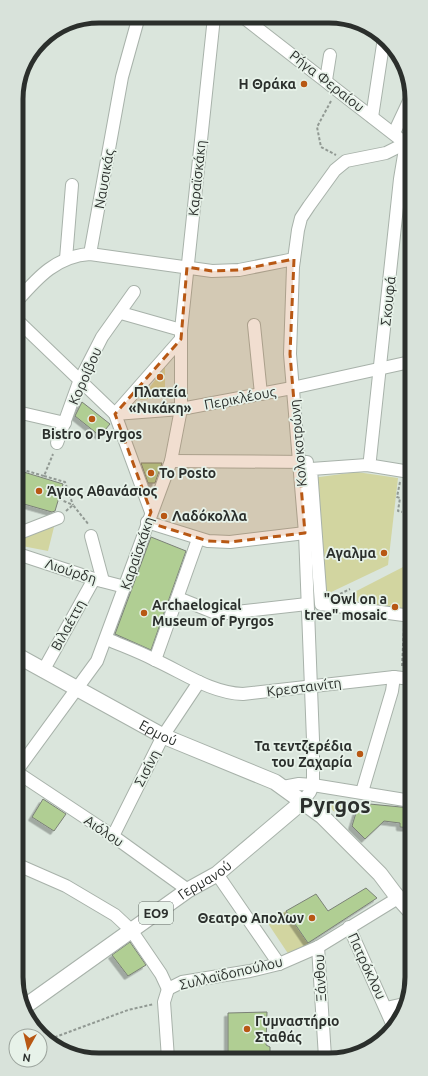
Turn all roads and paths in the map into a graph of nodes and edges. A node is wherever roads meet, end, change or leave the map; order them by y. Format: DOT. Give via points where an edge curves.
graph roads {
  1 [pos="137,23"];
  2 [pos="213,23"];
  3 [pos="251,23"];
  4 [pos="383,45"];
  5 [pos="330,55"];
  6 [pos="326,80"];
  7 [pos="338,89"];
  8 [pos="405,110"];
  9 [pos="372,117"];
  10 [pos="394,133"];
  11 [pos="405,142"];
  12 [pos="405,145"];
  13 [pos="405,157"];
  14 [pos="346,161"];
  15 [pos="72,185"];
  16 [pos="90,254"];
  17 [pos="66,259"];
  18 [pos="294,259"];
  19 [pos="187,267"];
  20 [pos="134,292"];
  21 [pos="23,294"];
  22 [pos="121,313"];
  23 [pos="254,325"];
  24 [pos="23,326"];
  25 [pos="181,334"];
  26 [pos="405,363"];
  27 [pos="381,367"];
  28 [pos="80,382"];
  29 [pos="292,388"];
  30 [pos="261,394"];
  31 [pos="180,409"];
  32 [pos="23,413"];
  33 [pos="115,414"];
  34 [pos="65,423"];
  35 [pos="57,443"];
  36 [pos="370,459"];
  37 [pos="171,461"];
  38 [pos="300,463"];
  39 [pos="405,465"];
  40 [pos="23,470"];
  41 [pos="44,476"];
  42 [pos="405,476"];
  43 [pos="405,478"];
  44 [pos="59,499"];
  45 [pos="73,504"];
  46 [pos="402,512"];
  47 [pos="149,517"];
  48 [pos="58,518"];
  49 [pos="88,523"];
  50 [pos="23,532"];
  51 [pos="304,533"];
  52 [pos="90,536"];
  53 [pos="198,542"];
  54 [pos="23,556"];
  55 [pos="98,580"];
  56 [pos="125,587"];
  57 [pos="178,598"];
  58 [pos="307,604"];
  59 [pos="405,616"];
  60 [pos="107,639"];
  61 [pos="405,647"];
  62 [pos="23,659"];
  63 [pos="155,660"];
  64 [pos="43,671"];
  65 [pos="402,678"];
  66 [pos="199,682"];
  67 [pos="311,685"];
  68 [pos="77,689"];
  69 [pos="163,736"];
  70 [pos="23,762"];
  71 [pos="23,776"];
  72 [pos="313,784"];
  73 [pos="283,787"];
  74 [pos="362,792"];
  75 [pos="405,800"];
  76 [pos="302,802"];
  77 [pos="113,836"];
  78 [pos="23,867"];
  79 [pos="217,874"];
  80 [pos="188,890"];
  81 [pos="405,904"];
  82 [pos="349,927"];
  83 [pos="131,930"];
  84 [pos="318,947"];
  85 [pos="279,964"];
  86 [pos="168,989"];
  87 [pos="164,1002"];
  88 [pos="28,1004"];
  89 [pos="399,1005"];
  90 [pos="386,1008"];
  91 [pos="391,1020"];
  92 [pos="54,1038"];
  93 [pos="168,1053"];
  94 [pos="325,1053"];
  1 -- 16 [label="street, Ναυσικάς" via="122,77"];
  2 -- 19 [label="street, Καραϊσκάκη"];
  3 -- 6 [label="street, Ρήγα Φεραίου"];
  4 -- 9 [label="street"];
  5 -- 6 [label="street"];
  6 -- 7 [label="street, Ρήγα Φεραίου"];
  7 -- 9 [label="street, Ρήγα Φεραίου"];
  7 -- 14 [label="path" via="317,127 321,146"];
  8 -- 10 [label="street"];
  9 -- 10 [label="street, Ρήγα Φεραίου"];
  10 -- 11 [label="street, Ρήγα Φεραίου"];
  12 -- 14 [label="street" via="386,153"];
  13 -- 27 [label="street, Σκουφά" via="400,179"];
  14 -- 18 [label="street, Κολοκοτρώνη" via="335,170 301,218"];
  15 -- 17 [label="street"];
  16 -- 17 [label="street"];
  16 -- 19 [label="street"];
  17 -- 21 [label="street" via="38,277"];
  18 -- 19 [label="street" via="239,270 212,271"];
  18 -- 29 [label="street, Κολοκοτρώνη" via="290,330"];
  19 -- 25 [label="street, Καραϊσκάκη"];
  20 -- 22 [label="street, Κοροίβου"];
  22 -- 25 [label="street"];
  22 -- 28 [label="street, Κοροίβου" via="102,337"];
  23 -- 30 [label="street"];
  24 -- 28 [label="street"];
  25 -- 31 [label="street, Καραϊσκάκη"];
  25 -- 33 [label="street"];
  26 -- 27 [label="street, Περικλέους"];
  27 -- 29 [label="street, Περικλέους"];
  27 -- 36 [label="street, Σκουφά"];
  28 -- 33 [label="street"];
  28 -- 34 [label="street, Κοροίβου"];
  29 -- 30 [label="street, Περικλέους"];
  29 -- 38 [label="street, Κολοκοτρώνη"];
  30 -- 31 [label="street, Περικλέους"];
  31 -- 33 [label="street, Περικλέους"];
  31 -- 37 [label="street, Καραϊσκάκη"];
  32 -- 34 [label="street"];
  33 -- 47 [label="street"];
  34 -- 35 [label="street, Κοροίβου"];
  35 -- 41 [label="path"];
  36 -- 38 [label="street"];
  36 -- 39 [label="street"];
  37 -- 38 [label="street"];
  37 -- 47 [label="street, Καραϊσκάκη"];
  38 -- 51 [label="street, Κολοκοτρώνη"];
  40 -- 41 [label="path"];
  41 -- 45 [label="path" via="65,482"];
  42 -- 59 [label="street" via="367,465 311,469 321,604"];
  43 -- 46 [label="path" via="400,481 397,497 400,498 398,511"];
  44 -- 45 [label="path"];
  45 -- 48 [label="path"];
  45 -- 49 [label="path"];
  47 -- 51 [label="street" via="183,535 215,542"];
  47 -- 56 [label="street, Καραϊσκάκη"];
  48 -- 50 [label="street"];
  51 -- 58 [label="street, Κολοκοτρώνη"];
  52 -- 55 [label="street"];
  53 -- 57 [label="street"];
  54 -- 55 [label="street, Λιούρδη"];
  55 -- 56 [label="street, Λιούρδη"];
  55 -- 64 [label="street, Βιλαέττη"];
  56 -- 68 [label="street, Καραϊσκάκη" via="97,661"];
  57 -- 58 [label="street" via="218,614"];
  57 -- 63 [label="street"];
  58 -- 67 [label="street, Κολοκοτρώνη"];
  60 -- 63 [label="street, Κρεσταινίτη"];
  61 -- 65 [label="path"];
  62 -- 64 [label="main road, Ερμού"];
  63 -- 66 [label="street, Κρεσταινίτη"];
  64 -- 68 [label="main road, Ερμού"];
  65 -- 67 [label="street, Κρεσταινίτη"];
  65 -- 74 [label="street" via="392,691"];
  66 -- 67 [label="street, Κρεσταινίτη" via="229,694"];
  66 -- 69 [label="street, Σισίνη"];
  67 -- 72 [label="street, Κολοκοτρώνη"];
  68 -- 69 [label="main road, Ερμού"];
  68 -- 70 [label="street, Καραϊσκάκη"];
  69 -- 73 [label="main road, Ερμού"];
  69 -- 77 [label="street, Σισίνη"];
  71 -- 77 [label="street, Αιόλου"];
  72 -- 73 [label="street"];
  72 -- 74 [label="street"];
  72 -- 76 [label="street"];
  73 -- 76 [label="main road, Ερμού"];
  74 -- 75 [label="street"];
  76 -- 79 [label="main road, Γερμανού / ΕΟ9"];
  76 -- 81 [label="main road, Ερμού" via="322,816 380,874"];
  77 -- 80 [label="street, Αιόλου"];
  78 -- 83 [label="street" via="72,890 115,915"];
  79 -- 80 [label="main road, Γερμανού / ΕΟ9"];
  79 -- 85 [label="street"];
  80 -- 83 [label="main road, Γερμανού / ΕΟ9"];
  81 -- 82 [label="street, Συλλαϊδοπούλου"];
  82 -- 84 [label="street, Συλλαϊδοπούλου"];
  82 -- 90 [label="street, Πατρόκλου"];
  83 -- 86 [label="street" via="161,974"];
  83 -- 88 [label="main road, Γερμανού / ΕΟ9"];
  84 -- 85 [label="street, Συλλαϊδοπούλου"];
  84 -- 94 [label="street, Ξάνθου"];
  85 -- 86 [label="street, Συλλαϊδοπούλου" via="182,982"];
  86 -- 87 [label="street"];
  87 -- 92 [label="path" via="128,1010"];
  87 -- 93 [label="street"];
  89 -- 90 [label="street"];
  90 -- 91 [label="street, Πατρόκλου"];
}
